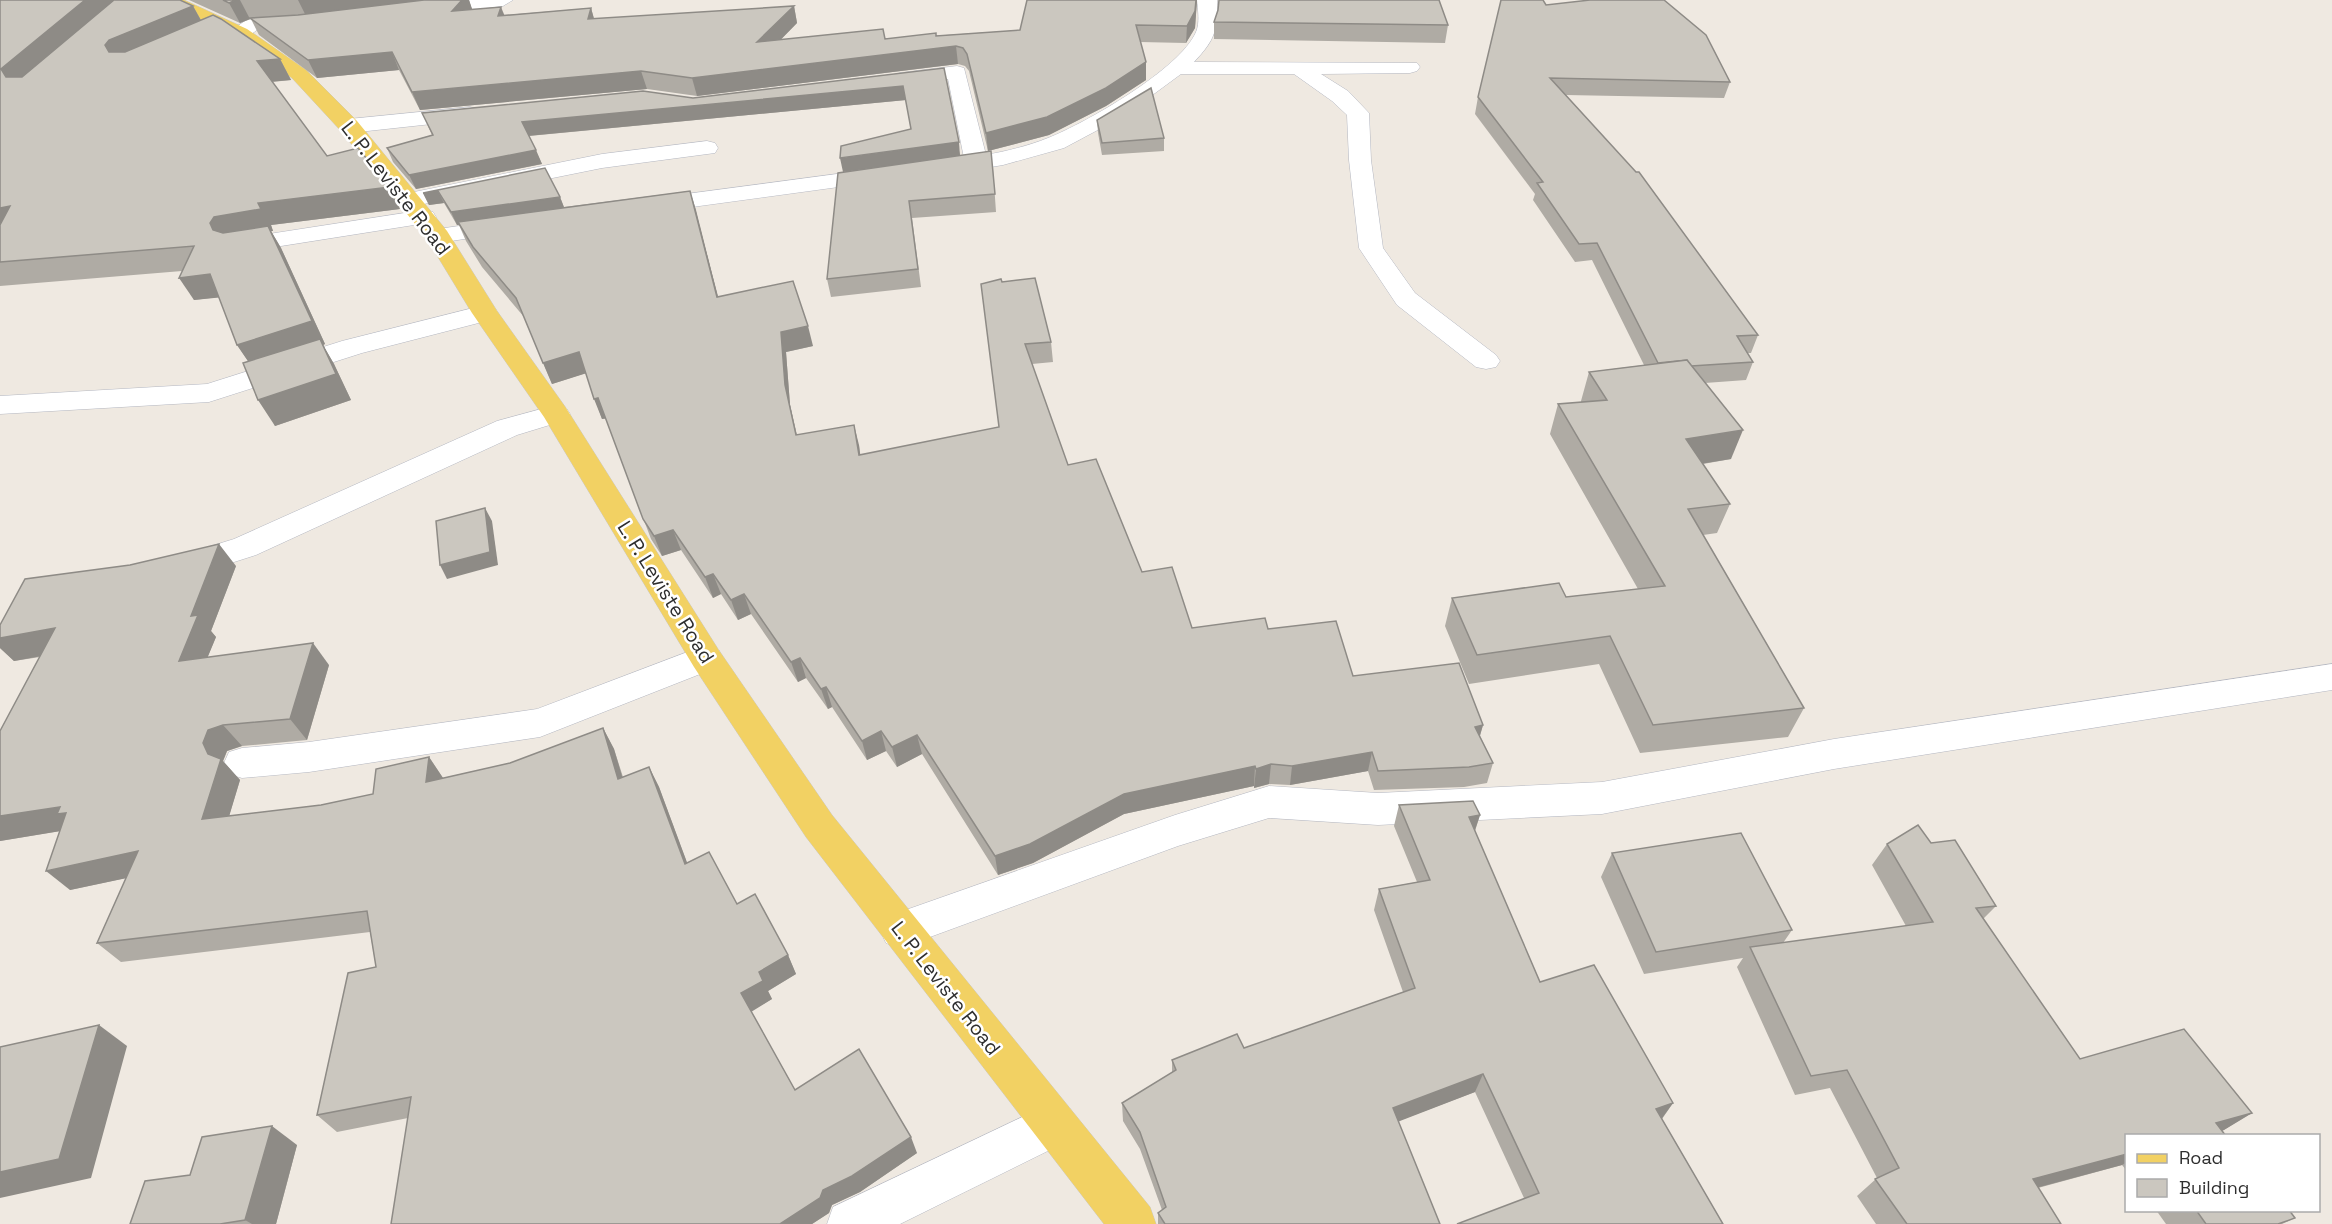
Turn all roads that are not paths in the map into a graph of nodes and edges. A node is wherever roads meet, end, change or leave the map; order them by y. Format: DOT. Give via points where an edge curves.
graph roads {
  1 [pos="290,0"];
  2 [pos="503,0"];
  3 [pos="1207,0"];
  4 [pos="172,1"];
  5 [pos="411,11"];
  6 [pos="284,25"];
  7 [pos="230,30"];
  8 [pos="1298,67"];
  9 [pos="1410,67"];
  10 [pos="1175,68"];
  11 [pos="879,82"];
  12 [pos="492,112"];
  13 [pos="349,126"];
  14 [pos="707,148"];
  15 [pos="976,163"];
  16 [pos="930,169"];
  17 [pos="906,172"];
  18 [pos="626,209"];
  19 [pos="424,218"];
  20 [pos="532,222"];
  21 [pos="237,246"];
  22 [pos="485,313"];
  23 [pos="1486,361"];
  24 [pos="0,405"];
  25 [pos="556,414"];
  26 [pos="159,573"];
  27 [pos="706,658"];
  28 [pos="2332,677"];
  29 [pos="242,763"];
  30 [pos="900,930"];
  31 [pos="1054,1124"];
  32 [pos="850,1224"];
  33 [pos="1132,1224"];
  1 -- 7 [label="street"];
  2 -- 5 [label="street"];
  3 -- 10 [label="street" via="1206,31 1194,51"];
  4 -- 7 [label="main road, L. P. Leviste Road"];
  6 -- 7 [label="street"];
  7 -- 13 [label="main road, L. P. Leviste Road" via="299,74"];
  8 -- 9 [label="street"];
  8 -- 10 [label="street"];
  8 -- 23 [label="street" via="1358,113 1371,248 1406,299"];
  10 -- 15 [label="street" via="1123,107 1055,143"];
  11 -- 15 [label="street" via="957,72"];
  12 -- 13 [label="street"];
  13 -- 19 [label="main road, L. P. Leviste Road"];
  14 -- 19 [label="street" via="602,161"];
  15 -- 16 [label="street"];
  17 -- 18 [label="street"];
  19 -- 20 [label="street"];
  19 -- 21 [label="street"];
  19 -- 22 [label="main road, L. P. Leviste Road"];
  22 -- 24 [label="street" via="352,347 209,393"];
  22 -- 25 [label="main road, L. P. Leviste Road"];
  25 -- 26 [label="street" via="507,428 245,547"];
  25 -- 27 [label="main road, L. P. Leviste Road"];
  27 -- 29 [label="street" via="540,723"];
  27 -- 30 [label="main road, L. P. Leviste Road" via="819,826"];
  28 -- 30 [label="street" via="1834,754 1602,798 1378,809 1269,802 1175,831"];
  30 -- 31 [label="main road, L. P. Leviste Road"];
  31 -- 32 [label="street"];
  31 -- 33 [label="main road, L. P. Leviste Road"];
}
